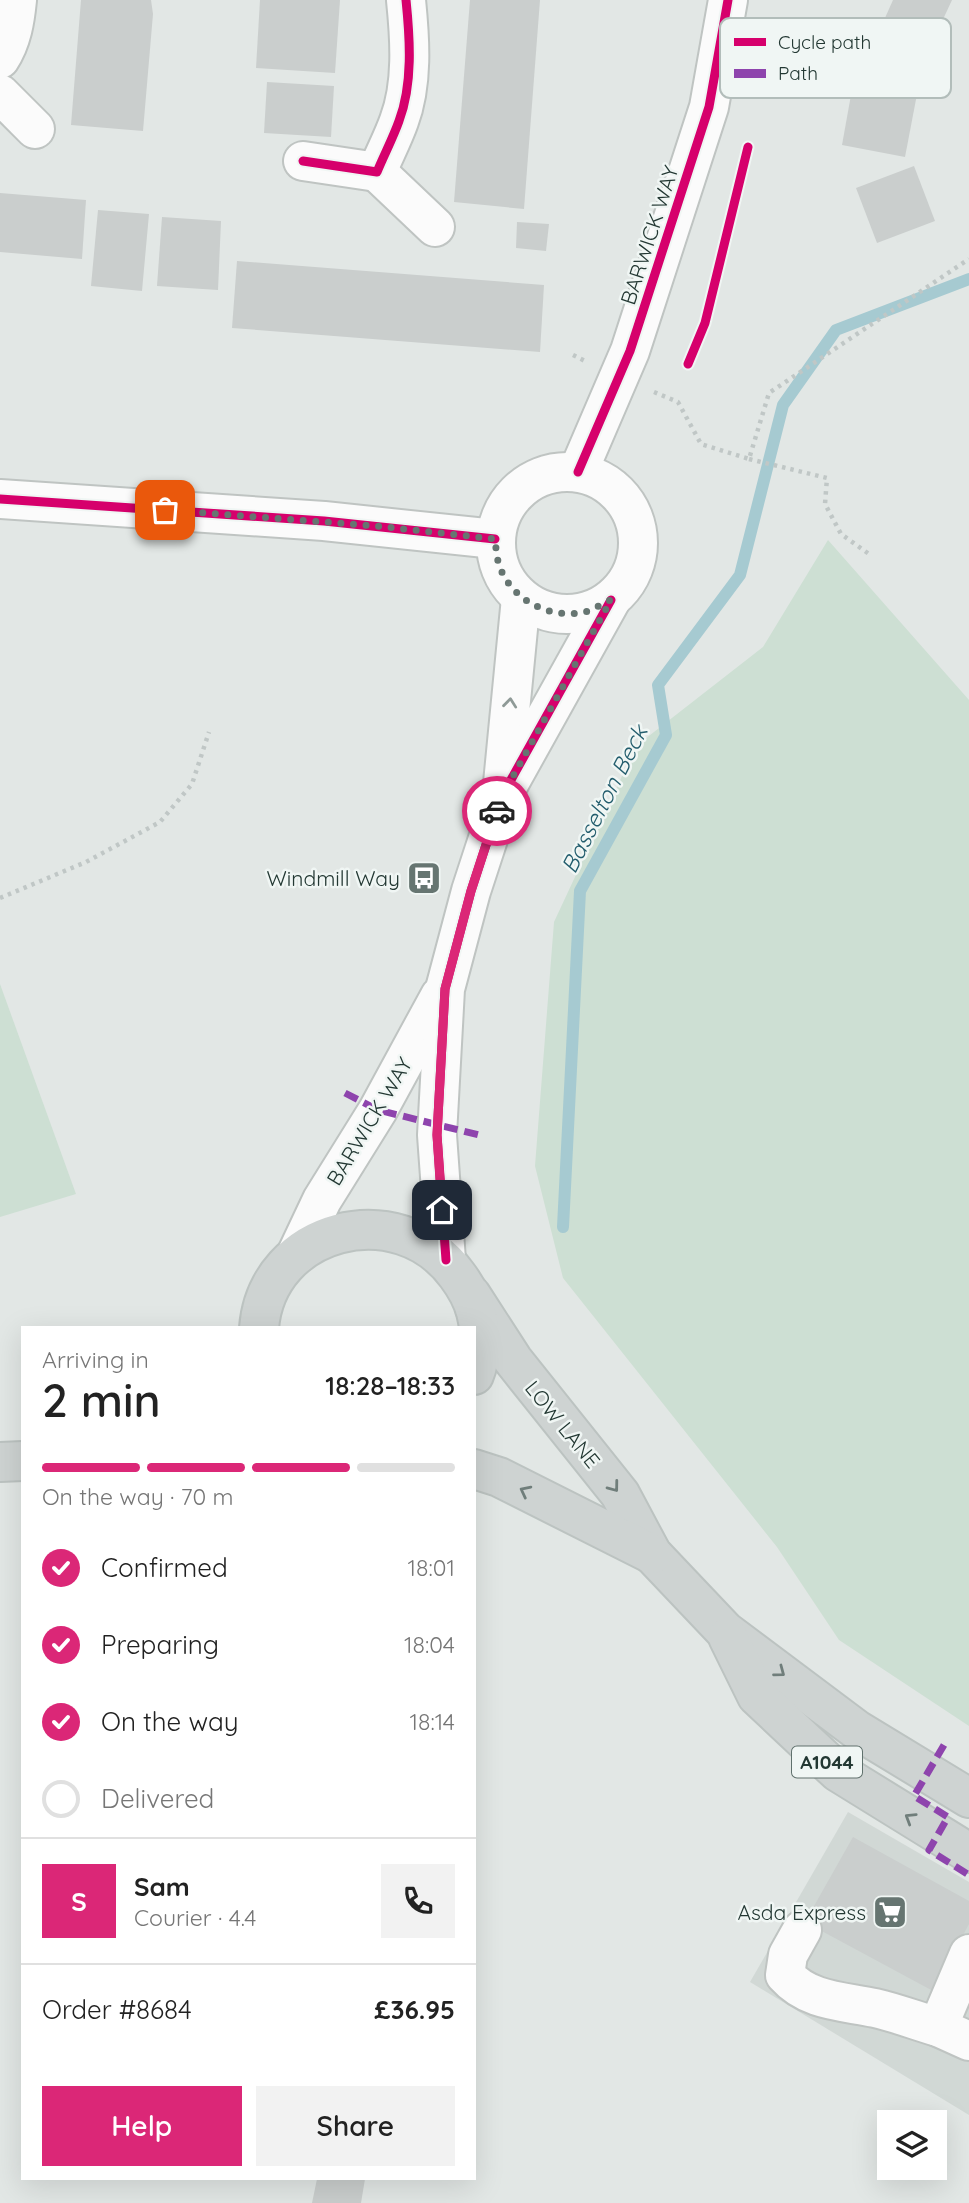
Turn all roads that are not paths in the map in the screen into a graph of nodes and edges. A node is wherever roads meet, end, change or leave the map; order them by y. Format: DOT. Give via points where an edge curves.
graph roads {
  1 [pos="18,0"];
  2 [pos="407,0"];
  3 [pos="728,0"];
  4 [pos="725,18"];
  5 [pos="720,45"];
  6 [pos="0,59"];
  7 [pos="0,94"];
  8 [pos="34,129"];
  9 [pos="303,160"];
  10 [pos="377,172"];
  11 [pos="435,227"];
  12 [pos="578,472"];
  13 [pos="0,499"];
  14 [pos="495,539"];
  15 [pos="521,598"];
  16 [pos="611,600"];
  17 [pos="502,796"];
  18 [pos="445,989"];
  19 [pos="296,1255"];
  20 [pos="446,1259"];
  21 [pos="471,1295"];
  22 [pos="255,1323"];
  23 [pos="476,1370"];
  24 [pos="21,1461"];
  25 [pos="0,1462"];
  26 [pos="476,1470"];
  27 [pos="652,1554"];
  28 [pos="725,1631"];
  29 [pos="969,1798"];
  30 [pos="969,1853"];
  31 [pos="802,1930"];
  32 [pos="969,1954"];
  33 [pos="954,2034"];
  1 -- 6 [label="street"];
  2 -- 10 [label="street" via="408,77 400,119"];
  3 -- 4 [label="street, BARWICK WAY"];
  5 -- 12 [label="street, BARWICK WAY" via="709,107 630,351"];
  7 -- 8 [label="street"];
  9 -- 10 [label="street"];
  10 -- 11 [label="street"];
  12 -- 14 [label="street" via="549,474 522,487 503,510"];
  12 -- 16 [label="street" via="604,482 624,501 637,525 638,553 629,579"];
  13 -- 14 [label="street" via="363,524"];
  14 -- 15 [label="street" via="497,561"];
  15 -- 16 [label="street" via="549,612 581,613"];
  17 -- 15 [label="street, BARWICK WAY, one-way"];
  16 -- 17 [label="street, BARWICK WAY"];
  17 -- 18 [label="street, BARWICK WAY"];
  18 -- 19 [label="street, BARWICK WAY" via="322,1200"];
  18 -- 20 [label="street, BARWICK WAY" via="437,1135"];
  19 -- 20 [label="main road" via="324,1238 355,1229 388,1230 419,1240"];
  19 -- 22 [label="main road" via="274,1281"];
  20 -- 21 [label="main road, LOW LANE"];
  21 -- 23 [label="main road" via="480,1331"];
  21 -- 27 [label="main road, LOW LANE / A1044, one-way" via="513,1360 620,1494"];
  24 -- 25 [label="main road"];
  27 -- 26 [label="main road, LOW LANE / A1044, one-way"];
  27 -- 28 [label="main road, LOW LANE / A1044"];
  28 -- 29 [label="main road, LOW LANE / A1044, one-way" via="857,1730"];
  30 -- 28 [label="main road, LOW LANE / A1044, one-way" via="838,1772 757,1696"];
  31 -- 33 [label="street" via="788,1955 785,1975 794,1985 821,1999 876,2008"];
  32 -- 33 [label="street"];
}
